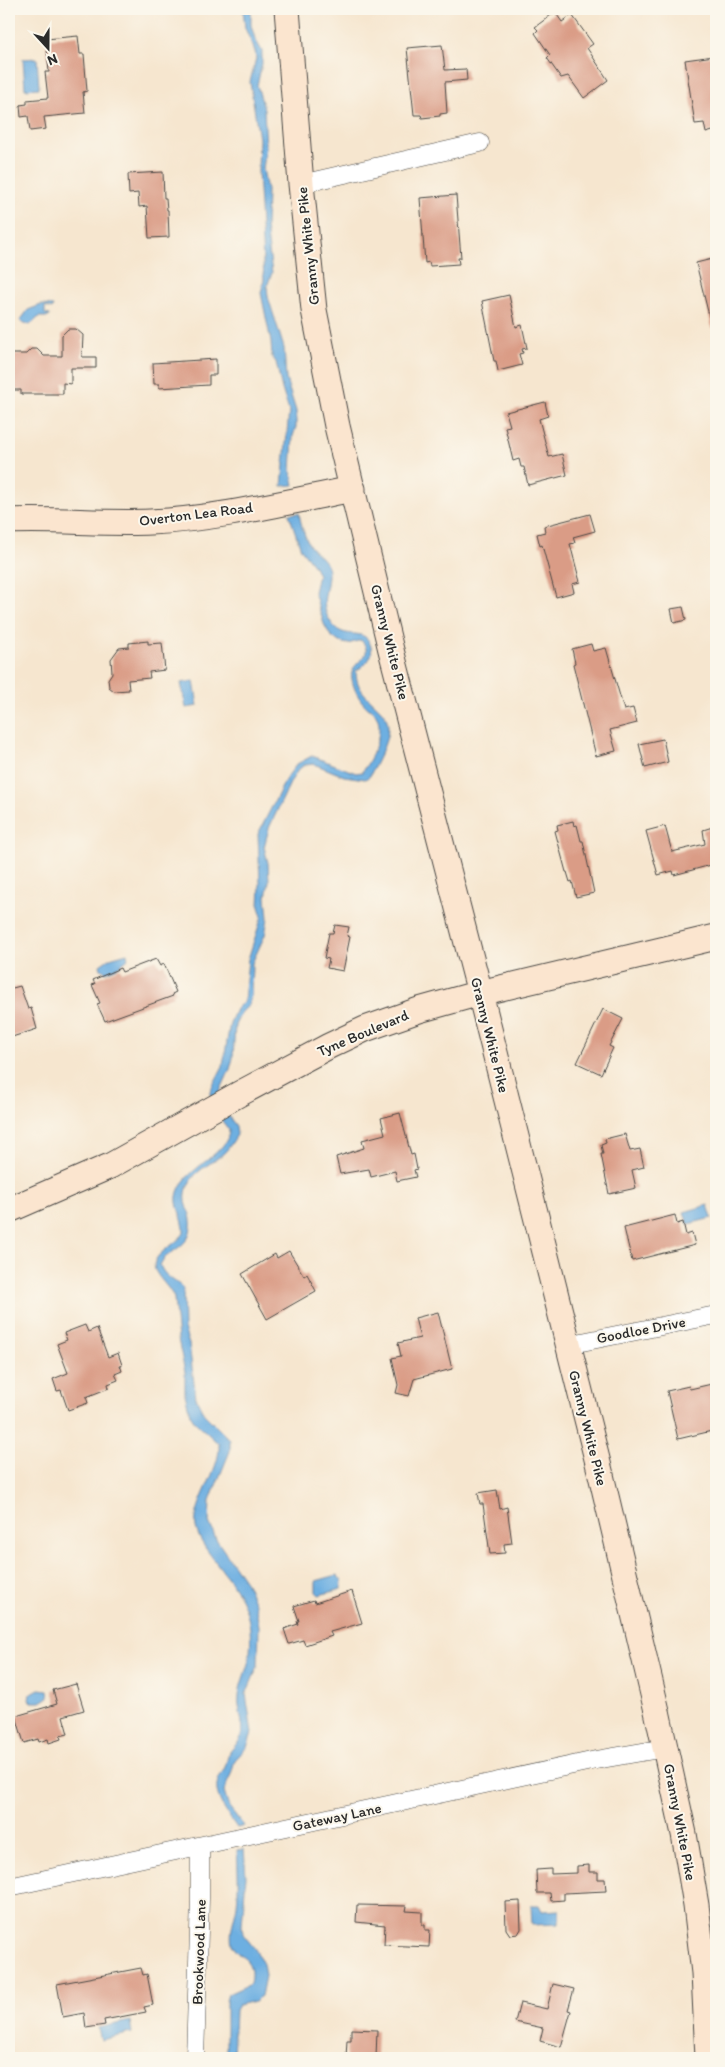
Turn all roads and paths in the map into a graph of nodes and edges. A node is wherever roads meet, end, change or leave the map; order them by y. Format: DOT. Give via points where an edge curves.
graph roads {
  1 [pos="287,9"];
  2 [pos="480,143"];
  3 [pos="301,184"];
  4 [pos="353,489"];
  5 [pos="9,521"];
  6 [pos="716,937"];
  7 [pos="480,993"];
  8 [pos="9,1210"];
  9 [pos="716,1315"];
  10 [pos="567,1345"];
  11 [pos="665,1748"];
  12 [pos="200,1846"];
  13 [pos="9,1887"];
  14 [pos="195,2058"];
  15 [pos="708,2058"];
  1 -- 3 [label="main road, Granny White Pike"];
  2 -- 3 [label="street"];
  3 -- 4 [label="main road, Granny White Pike" via="314,310"];
  4 -- 5 [label="main road, Overton Lea Road" via="184,519"];
  4 -- 7 [label="main road, Granny White Pike"];
  6 -- 7 [label="main road, Tyne Boulevard"];
  7 -- 8 [label="main road, Tyne Boulevard" via="419,1010 344,1038 110,1166"];
  7 -- 10 [label="main road, Granny White Pike"];
  9 -- 10 [label="street, Goodloe Drive"];
  10 -- 11 [label="main road, Granny White Pike"];
  11 -- 12 [label="street, Gateway Lane"];
  11 -- 15 [label="main road, Granny White Pike" via="698,1914"];
  12 -- 13 [label="street, Gateway Lane"];
  12 -- 14 [label="street, Brookwood Lane"];
}
